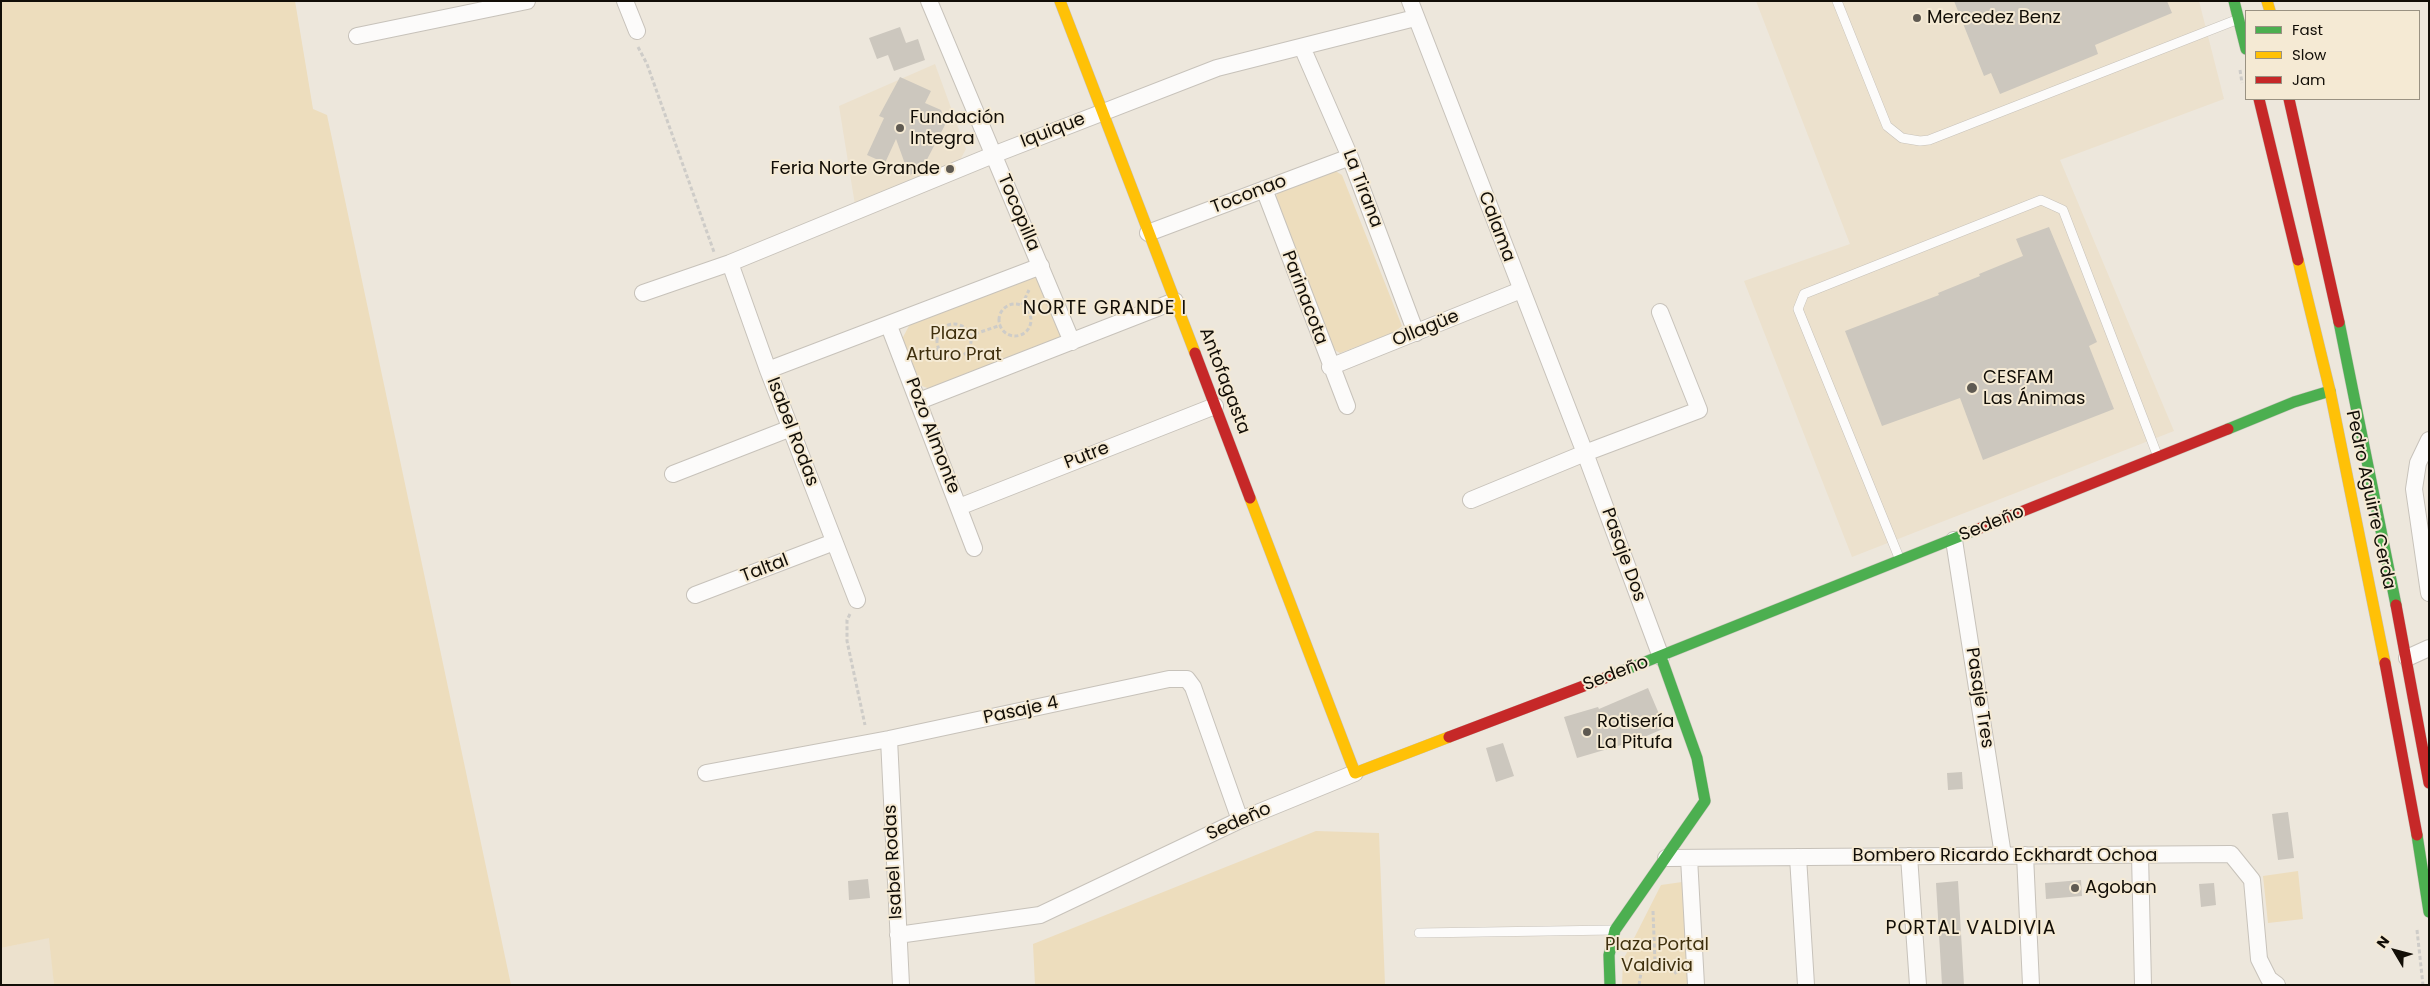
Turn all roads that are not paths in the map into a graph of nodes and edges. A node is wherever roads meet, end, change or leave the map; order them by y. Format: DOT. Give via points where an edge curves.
graph roads {
  1 [pos="527,1"];
  2 [pos="625,1"];
  3 [pos="929,1"];
  4 [pos="1060,1"];
  5 [pos="1410,1"];
  6 [pos="1837,1"];
  7 [pos="2234,1"];
  8 [pos="1415,18"];
  9 [pos="2238,20"];
  10 [pos="636,31"];
  11 [pos="357,36"];
  12 [pos="2245,45"];
  13 [pos="1302,47"];
  14 [pos="2259,100"];
  15 [pos="2289,100"];
  16 [pos="1102,112"];
  17 [pos="993,155"];
  18 [pos="1350,157"];
  19 [pos="1264,189"];
  20 [pos="1148,233"];
  21 [pos="725,264"];
  22 [pos="1041,266"];
  23 [pos="1521,290"];
  24 [pos="643,293"];
  25 [pos="1175,301"];
  26 [pos="1660,312"];
  27 [pos="889,326"];
  28 [pos="1416,333"];
  29 [pos="1072,342"];
  30 [pos="2347,357"];
  31 [pos="1330,366"];
  32 [pos="768,370"];
  33 [pos="2330,391"];
  34 [pos="919,401"];
  35 [pos="1215,406"];
  36 [pos="1347,406"];
  37 [pos="2359,414"];
  38 [pos="791,428"];
  39 [pos="2429,440"];
  40 [pos="1585,453"];
  41 [pos="2158,457"];
  42 [pos="673,474"];
  43 [pos="1471,500"];
  44 [pos="959,507"];
  45 [pos="1954,540"];
  46 [pos="834,542"];
  47 [pos="974,548"];
  48 [pos="1900,560"];
  49 [pos="2429,592"];
  50 [pos="695,596"];
  51 [pos="857,600"];
  52 [pos="2429,648"];
  53 [pos="1661,657"];
  54 [pos="2407,658"];
  55 [pos="889,739"];
  56 [pos="706,773"];
  57 [pos="1355,773"];
  58 [pos="2429,783"];
  59 [pos="1240,820"];
  60 [pos="2140,854"];
  61 [pos="2025,855"];
  62 [pos="1909,856"];
  63 [pos="2003,856"];
  64 [pos="1798,857"];
  65 [pos="1666,858"];
  66 [pos="1689,858"];
  67 [pos="2429,912"];
  68 [pos="1615,930"];
  69 [pos="1419,933"];
  70 [pos="898,935"];
  71 [pos="2259,959"];
  72 [pos="900,985"];
  73 [pos="1610,985"];
  74 [pos="1696,985"];
  75 [pos="1806,985"];
  76 [pos="1918,985"];
  77 [pos="2030,985"];
  78 [pos="2143,985"];
  79 [pos="2258,985"];
  80 [pos="2277,985"];
  1 -- 11 [label="street"];
  2 -- 10 [label="street"];
  3 -- 17 [label="street, Tocopilla"];
  4 -- 16 [label="main road, Antofagasta"];
  5 -- 8 [label="street, Calama"];
  6 -- 9 [label="lane" via="1887,126 1902,138 1920,141"];
  7 -- 9 [label="main road"];
  8 -- 13 [label="street, Iquique"];
  8 -- 23 [label="street, Calama"];
  9 -- 12 [label="main road"];
  13 -- 16 [label="street, Iquique" via="1217,68"];
  13 -- 18 [label="street, La Tirana"];
  14 -- 33 [label="main road, Pedro Aguirre Cerda"];
  15 -- 30 [label="main road, Pedro Aguirre Cerda"];
  16 -- 17 [label="street, Iquique"];
  16 -- 20 [label="main road, Antofagasta"];
  17 -- 21 [label="street, Iquique"];
  17 -- 22 [label="street, Tocopilla"];
  18 -- 19 [label="street, Toconao"];
  18 -- 28 [label="street, La Tirana"];
  19 -- 20 [label="street, Toconao"];
  19 -- 31 [label="street, Parinacota"];
  20 -- 25 [label="main road, Antofagasta"];
  21 -- 24 [label="street, Iquique"];
  21 -- 32 [label="street, Isabel Rodas"];
  22 -- 27 [label="street"];
  22 -- 29 [label="street, Tocopilla"];
  23 -- 28 [label="street, Ollagüe"];
  23 -- 40 [label="street, Calama"];
  25 -- 29 [label="street"];
  25 -- 35 [label="main road, Antofagasta"];
  26 -- 40 [label="street" via="1699,410"];
  27 -- 32 [label="street"];
  27 -- 34 [label="street, Pozo Almonte"];
  28 -- 31 [label="street, Ollagüe"];
  29 -- 34 [label="street"];
  30 -- 33 [label="main road" via="2342,375"];
  30 -- 37 [label="main road, Pedro Aguirre Cerda"];
  31 -- 36 [label="street, Parinacota"];
  32 -- 38 [label="street, Isabel Rodas"];
  33 -- 37 [label="main road" via="2346,398"];
  33 -- 41 [label="main road, Sedeño" via="2294,402"];
  33 -- 67 [label="main road, Pedro Aguirre Cerda" via="2373,600"];
  34 -- 44 [label="street, Pozo Almonte"];
  35 -- 44 [label="street, Putre"];
  35 -- 57 [label="main road, Antofagasta"];
  37 -- 54 [label="main road, Pedro Aguirre Cerda"];
  38 -- 42 [label="street"];
  38 -- 46 [label="street, Isabel Rodas"];
  39 -- 49 [label="street" via="2418,463 2414,489"];
  40 -- 43 [label="street"];
  40 -- 53 [label="street, Pasaje Dos"];
  41 -- 45 [label="main road, Sedeño"];
  41 -- 48 [label="lane" via="2064,210 2041,200 1813,290 1804,294 1798,309"];
  44 -- 47 [label="street, Pozo Almonte"];
  45 -- 48 [label="main road, Sedeño"];
  45 -- 63 [label="street, Pasaje Tres"];
  46 -- 50 [label="street, Taltal"];
  46 -- 51 [label="street, Isabel Rodas"];
  48 -- 53 [label="main road, Sedeño"];
  52 -- 54 [label="street"];
  53 -- 57 [label="main road, Sedeño"];
  53 -- 65 [label="main road" via="1696,758 1705,801"];
  54 -- 58 [label="main road, Pedro Aguirre Cerda"];
  55 -- 56 [label="street, Pasaje 4"];
  55 -- 59 [label="street, Pasaje 4" via="1169,678 1187,679 1193,687"];
  55 -- 70 [label="street, Isabel Rodas"];
  57 -- 59 [label="street, Sedeño"];
  59 -- 70 [label="street, Sedeño" via="1040,915"];
  60 -- 61 [label="street, Bombero Ricardo Eckhardt Ochoa"];
  60 -- 71 [label="street, Bombero Ricardo Eckhardt Ochoa" via="2231,854 2252,880"];
  60 -- 78 [label="street"];
  61 -- 63 [label="street, Bombero Ricardo Eckhardt Ochoa"];
  61 -- 77 [label="street"];
  62 -- 63 [label="street, Bombero Ricardo Eckhardt Ochoa"];
  62 -- 64 [label="street, Bombero Ricardo Eckhardt Ochoa"];
  62 -- 76 [label="street"];
  64 -- 66 [label="street, Bombero Ricardo Eckhardt Ochoa"];
  64 -- 75 [label="street"];
  65 -- 66 [label="street, Bombero Ricardo Eckhardt Ochoa"];
  65 -- 68 [label="main road"];
  66 -- 74 [label="street"];
  68 -- 69 [label="lane"];
  68 -- 73 [label="main road" via="1609,955"];
  70 -- 72 [label="street, Isabel Rodas"];
  71 -- 79 [label="street, Bombero Ricardo Eckhardt Ochoa"];
  71 -- 80 [label="street, Bombero Ricardo Eckhardt Ochoa" via="2269,979"];
}
